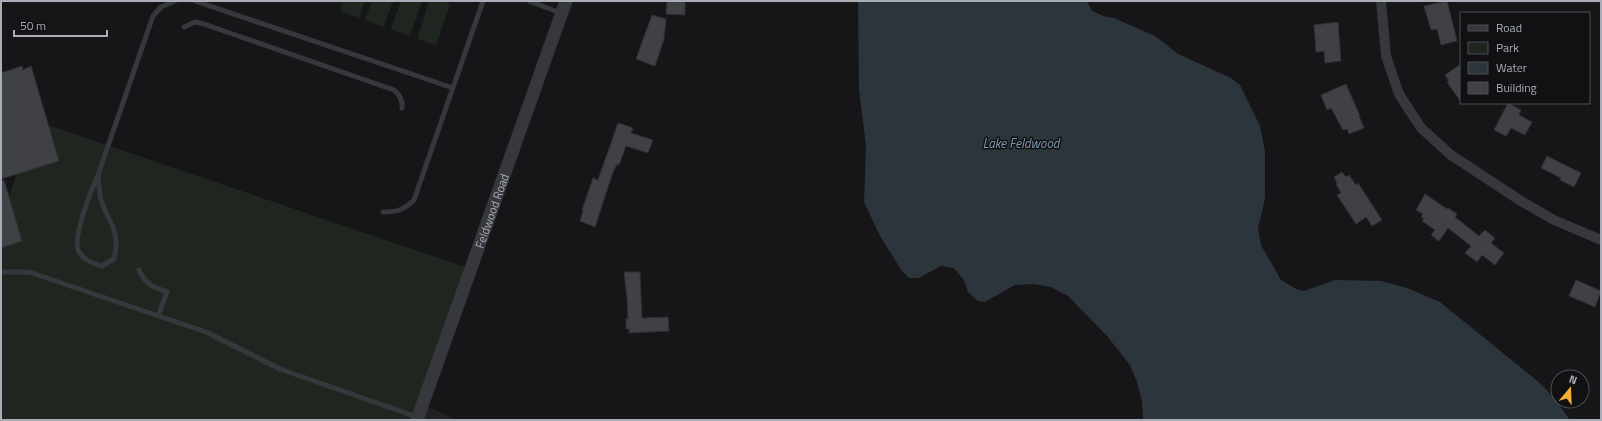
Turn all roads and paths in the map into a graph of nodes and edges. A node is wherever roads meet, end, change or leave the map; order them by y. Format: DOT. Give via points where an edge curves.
graph roads {
  1 [pos="174,1"];
  2 [pos="195,1"];
  3 [pos="483,1"];
  4 [pos="529,1"];
  5 [pos="1381,1"];
  6 [pos="564,7"];
  7 [pos="184,27"];
  8 [pos="453,88"];
  9 [pos="402,108"];
  10 [pos="98,175"];
  11 [pos="383,212"];
  12 [pos="1601,240"];
  13 [pos="139,270"];
  14 [pos="2,272"];
  15 [pos="158,316"];
  16 [pos="418,419"];
  1 -- 10 [label="lane" via="161,7 153,16"];
  2 -- 8 [label="lane"];
  3 -- 8 [label="lane"];
  4 -- 6 [label="lane"];
  5 -- 12 [label="street" via="1386,56 1399,94 1421,128 1451,155 1520,201 1554,220"];
  6 -- 16 [label="street, Feldwood Road"];
  7 -- 9 [label="lane" via="195,22 394,90 400,94"];
  8 -- 11 [label="lane" via="414,200 396,212"];
  10 -- 10 [label="lane" via="77,235 78,251 87,261 102,266 114,259 117,245 114,226 101,199"];
  13 -- 15 [label="lane" via="142,279 153,287 167,292"];
  14 -- 15 [label="lane" via="29,272"];
  15 -- 16 [label="lane" via="206,332 280,369"];
}
